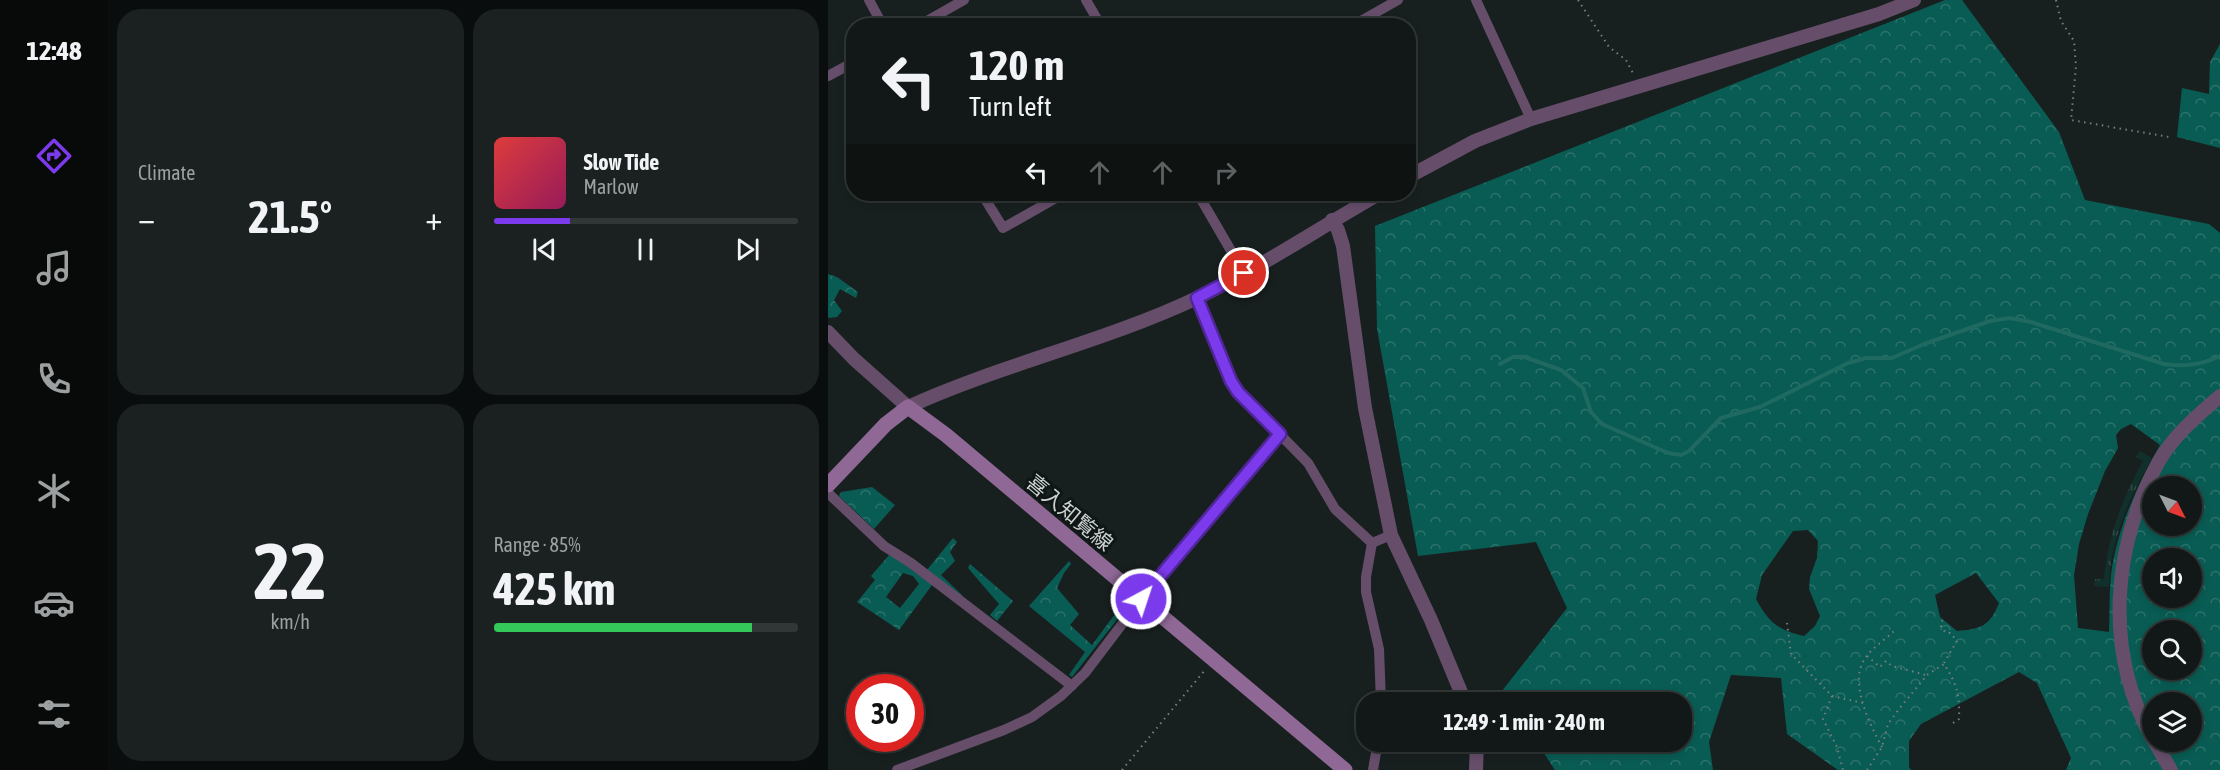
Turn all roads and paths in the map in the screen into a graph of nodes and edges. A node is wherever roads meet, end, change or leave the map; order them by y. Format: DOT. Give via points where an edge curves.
graph roads {
  1 [pos="869,0"];
  2 [pos="964,0"];
  3 [pos="1086,0"];
  4 [pos="1398,0"];
  5 [pos="1476,0"];
  6 [pos="1578,0"];
  7 [pos="1914,0"];
  8 [pos="2056,0"];
  9 [pos="879,18"];
  10 [pos="932,18"];
  11 [pos="1096,18"];
  12 [pos="1366,18"];
  13 [pos="846,66"];
  14 [pos="828,76"];
  15 [pos="1639,86"];
  16 [pos="1531,119"];
  17 [pos="2169,137"];
  18 [pos="1416,173"];
  19 [pos="986,201"];
  20 [pos="1051,201"];
  21 [pos="1202,201"];
  22 [pos="1366,201"];
  23 [pos="1332,220"];
  24 [pos="1244,273"];
  25 [pos="1197,298"];
  26 [pos="828,332"];
  27 [pos="2220,396"];
  28 [pos="908,407"];
  29 [pos="1280,434"];
  30 [pos="828,485"];
  31 [pos="828,493"];
  32 [pos="1391,535"];
  33 [pos="1372,543"];
  34 [pos="1141,599"];
  35 [pos="1946,620"];
  36 [pos="1787,622"];
  37 [pos="1896,628"];
  38 [pos="1867,656"];
  39 [pos="1213,660"];
  40 [pos="1944,664"];
  41 [pos="1927,675"];
  42 [pos="1072,686"];
  43 [pos="1381,692"];
  44 [pos="1461,692"];
  45 [pos="1832,696"];
  46 [pos="1863,703"];
  47 [pos="2142,715"];
  48 [pos="1950,725"];
  49 [pos="1882,747"];
  50 [pos="1376,752"];
  51 [pos="1477,752"];
  52 [pos="2161,752"];
  53 [pos="897,770"];
  54 [pos="1122,770"];
  55 [pos="1345,770"];
  56 [pos="1372,770"];
  57 [pos="1476,770"];
  58 [pos="1843,770"];
  59 [pos="1867,770"];
  60 [pos="2171,770"];
  1 -- 9 [label="street"];
  2 -- 10 [label="street"];
  3 -- 11 [label="street"];
  4 -- 12 [label="street"];
  5 -- 16 [label="street"];
  6 -- 15 [label="path" via="1609,47 1626,60"];
  7 -- 15 [label="street"];
  8 -- 17 [label="path" via="2061,21 2074,41 2071,120"];
  13 -- 14 [label="street"];
  15 -- 16 [label="street"];
  16 -- 18 [label="street" via="1475,141"];
  19 -- 20 [label="street" via="1003,228"];
  21 -- 24 [label="street"];
  22 -- 23 [label="street"];
  23 -- 24 [label="street"];
  23 -- 32 [label="street" via="1343,246 1365,408"];
  24 -- 25 [label="street"];
  25 -- 28 [label="street" via="946,389"];
  25 -- 29 [label="street" via="1231,381"];
  26 -- 28 [label="street"];
  27 -- 47 [label="street" via="2192,420 2159,462 2139,505 2125,554 2118,625"];
  28 -- 30 [label="main road" via="886,424"];
  28 -- 34 [label="main road, 喜入知覧線"];
  29 -- 33 [label="street" via="1308,463 1335,509"];
  29 -- 34 [label="street"];
  31 -- 42 [label="street" via="884,546"];
  32 -- 33 [label="street"];
  32 -- 44 [label="street"];
  33 -- 43 [label="street" via="1366,592 1379,649"];
  34 -- 39 [label="main road, 喜入知覧線"];
  34 -- 42 [label="street"];
  35 -- 40 [label="path" via="1941,627 1957,641"];
  36 -- 45 [label="path" via="1791,654"];
  37 -- 38 [label="path"];
  38 -- 41 [label="path" via="1880,668 1886,661"];
  38 -- 46 [label="path" via="1860,672"];
  39 -- 54 [label="path"];
  39 -- 55 [label="main road, 喜入知覧線"];
  40 -- 41 [label="path"];
  40 -- 48 [label="path" via="1960,697 1959,719"];
  41 -- 49 [label="path" via="1888,724"];
  42 -- 53 [label="street" via="1032,717"];
  45 -- 46 [label="path"];
  45 -- 58 [label="path" via="1823,719"];
  46 -- 49 [label="path" via="1870,727"];
  49 -- 59 [label="path"];
  50 -- 56 [label="street"];
  51 -- 57 [label="street"];
  52 -- 60 [label="street"];
}
